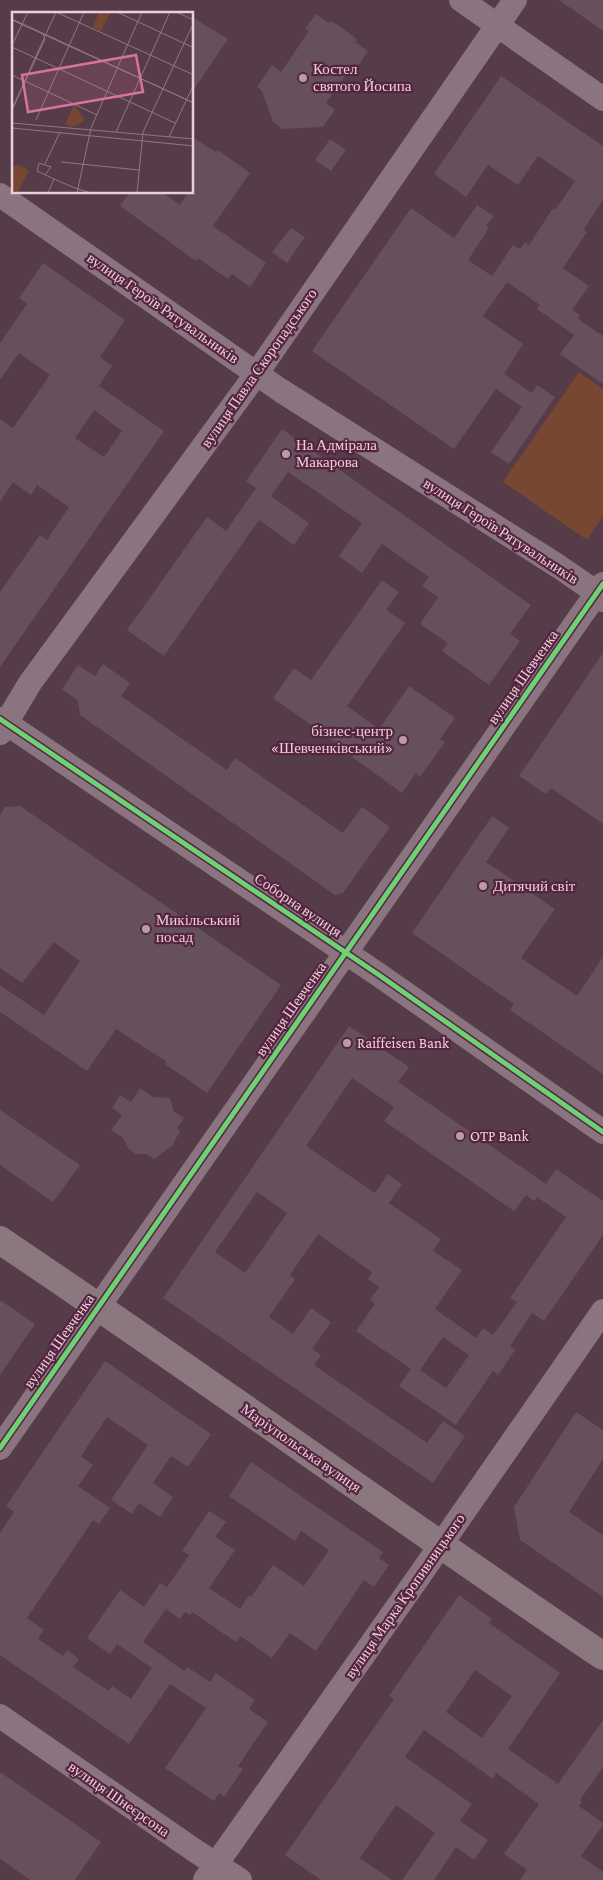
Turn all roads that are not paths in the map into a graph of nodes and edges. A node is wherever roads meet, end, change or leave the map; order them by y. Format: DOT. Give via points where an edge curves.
graph roads {
  1 [pos="462,0"];
  2 [pos="515,0"];
  3 [pos="498,25"];
  4 [pos="603,99"];
  5 [pos="0,195"];
  6 [pos="256,373"];
  7 [pos="601,592"];
  8 [pos="2,725"];
  9 [pos="346,952"];
  10 [pos="603,1132"];
  11 [pos="0,1240"];
  12 [pos="99,1306"];
  13 [pos="603,1311"];
  14 [pos="0,1448"];
  15 [pos="440,1546"];
  16 [pos="603,1656"];
  17 [pos="0,1716"];
  18 [pos="210,1872"];
  19 [pos="240,1880"];
  1 -- 3 [label="street"];
  2 -- 3 [label="street, вулиця Павла Скоропадського"];
  3 -- 4 [label="street"];
  3 -- 6 [label="street, вулиця Павла Скоропадського"];
  5 -- 6 [label="street, вулиця Героїв Рятувальників"];
  6 -- 7 [label="street, вулиця Героїв Рятувальників"];
  6 -- 8 [label="street, вулиця Павла Скоропадського"];
  7 -- 9 [label="street, вулиця Шевченка"];
  8 -- 9 [label="street, Соборна вулиця"];
  9 -- 10 [label="street, Соборна вулиця"];
  9 -- 12 [label="street, вулиця Шевченка"];
  11 -- 12 [label="street, Маріупольська вулиця"];
  12 -- 14 [label="street, вулиця Шевченка"];
  12 -- 15 [label="street, Маріупольська вулиця"];
  13 -- 15 [label="street, вулиця Марка Кропивницького"];
  15 -- 16 [label="street, Маріупольська вулиця"];
  15 -- 18 [label="street, вулиця Марка Кропивницького"];
  17 -- 18 [label="street, вулиця Шнеєрсона" via="194,1850"];
  18 -- 19 [label="street, вулиця Шнеєрсона"];
}
